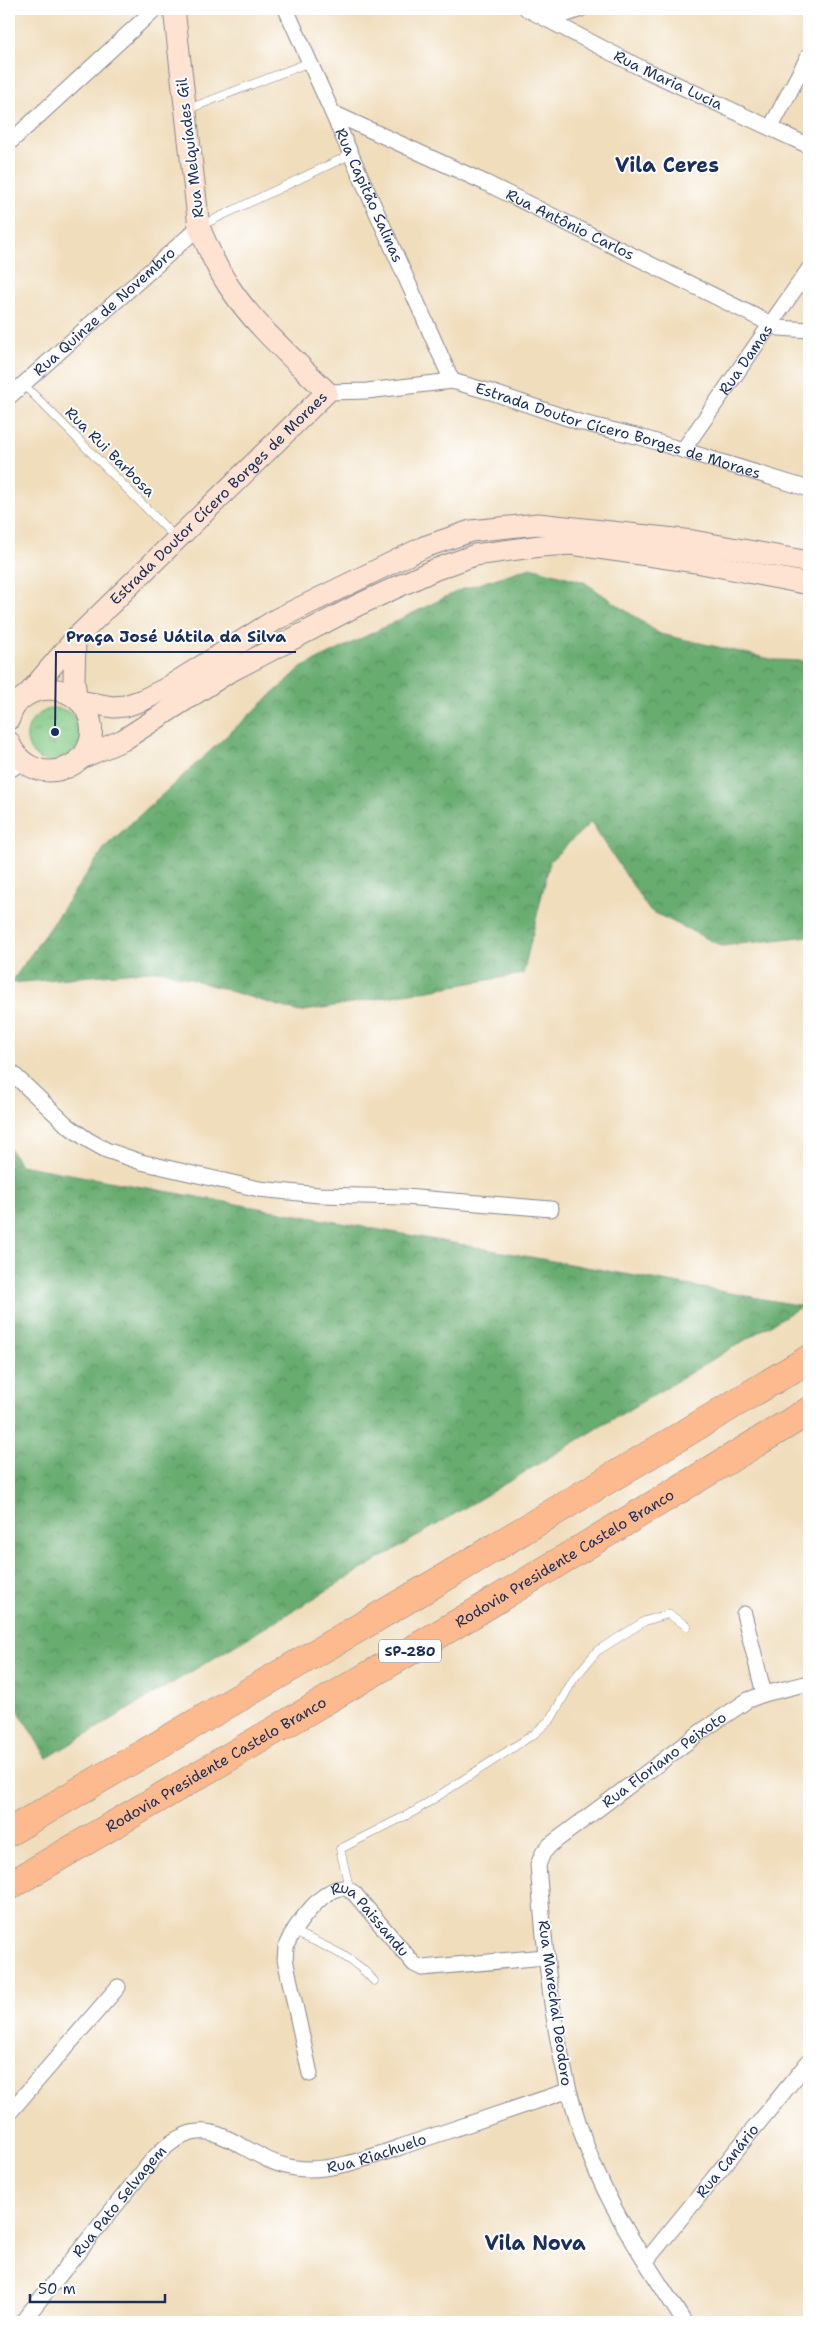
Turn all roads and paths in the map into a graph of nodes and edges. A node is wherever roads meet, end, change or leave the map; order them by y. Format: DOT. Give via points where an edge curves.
graph roads {
  1 [pos="155,9"];
  2 [pos="174,9"];
  3 [pos="286,9"];
  4 [pos="528,9"];
  5 [pos="581,9"];
  6 [pos="550,20"];
  7 [pos="809,55"];
  8 [pos="310,62"];
  9 [pos="184,110"];
  10 [pos="333,113"];
  11 [pos="771,127"];
  12 [pos="9,143"];
  13 [pos="809,146"];
  14 [pos="352,154"];
  15 [pos="199,227"];
  16 [pos="809,269"];
  17 [pos="772,324"];
  18 [pos="809,330"];
  19 [pos="452,382"];
  20 [pos="23,384"];
  21 [pos="327,392"];
  22 [pos="9,397"];
  23 [pos="683,450"];
  24 [pos="809,489"];
  25 [pos="177,540"];
  26 [pos="809,562"];
  27 [pos="809,584"];
  28 [pos="75,639"];
  29 [pos="28,693"];
  30 [pos="78,699"];
  31 [pos="9,716"];
  32 [pos="9,742"];
  33 [pos="79,759"];
  34 [pos="15,765"];
  35 [pos="9,1070"];
  36 [pos="551,1209"];
  37 [pos="809,1359"];
  38 [pos="809,1411"];
  39 [pos="744,1614"];
  40 [pos="687,1626"];
  41 [pos="809,1683"];
  42 [pos="764,1694"];
  43 [pos="9,1832"];
  44 [pos="538,1865"];
  45 [pos="9,1886"];
  46 [pos="350,1891"];
  47 [pos="294,1932"];
  48 [pos="545,1957"];
  49 [pos="374,1981"];
  50 [pos="118,1987"];
  51 [pos="809,2061"];
  52 [pos="310,2074"];
  53 [pos="568,2091"];
  54 [pos="9,2113"];
  55 [pos="186,2134"];
  56 [pos="646,2261"];
  57 [pos="22,2322"];
  58 [pos="684,2322"];
  1 -- 12 [label="street"];
  2 -- 9 [label="street, Rua Melquíades Gil"];
  3 -- 8 [label="street, Rua Capitão Salinas"];
  4 -- 6 [label="street, Rua Maria Lucia"];
  5 -- 6 [label="street"];
  6 -- 11 [label="street, Rua Maria Lucia" via="639,67"];
  7 -- 11 [label="street"];
  8 -- 9 [label="lane"];
  8 -- 10 [label="street, Rua Capitão Salinas"];
  9 -- 15 [label="street, Rua Melquíades Gil"];
  10 -- 14 [label="street, Rua Capitão Salinas"];
  10 -- 17 [label="street, Rua Antônio Carlos" via="486,183"];
  11 -- 13 [label="street, Rua Maria Lucia"];
  14 -- 15 [label="lane"];
  14 -- 19 [label="street, Rua Capitão Salinas"];
  15 -- 20 [label="street, Rua Quinze de Novembro"];
  15 -- 21 [label="street, Rua Melquíades Gil" via="230,289 258,323"];
  16 -- 17 [label="street, Rua Damas"];
  17 -- 18 [label="street, Rua Antônio Carlos" via="779,328"];
  17 -- 23 [label="street, Rua Damas"];
  19 -- 21 [label="street, Estrada Doutor Cícero Borges de Moraes"];
  19 -- 23 [label="street, Estrada Doutor Cícero Borges de Moraes" via="579,422"];
  20 -- 22 [label="street, Rua Quinze de Novembro"];
  20 -- 25 [label="lane, Rua Rui Barbosa"];
  21 -- 25 [label="street, Estrada Doutor Cícero Borges de Moraes"];
  23 -- 24 [label="street, Estrada Doutor Cícero Borges de Moraes"];
  25 -- 28 [label="street, Estrada Doutor Cícero Borges de Moraes"];
  26 -- 30 [label="street" via="693,541 538,524 471,530 424,547 278,619 143,700 113,707"];
  27 -- 33 [label="street" via="696,562 571,544 475,555 358,605 228,673 123,740"];
  28 -- 29 [label="street, Estrada Doutor Cícero Borges de Moraes"];
  28 -- 30 [label="street" via="74,679"];
  29 -- 30 [label="street" via="53,688"];
  29 -- 31 [label="street, Estrada Doutor Cícero Borges de Moraes"];
  30 -- 33 [label="street" via="91,724 87,748"];
  32 -- 34 [label="street"];
  33 -- 34 [label="street" via="63,769 44,772"];
  35 -- 36 [label="street" via="67,1125 88,1140 106,1150 187,1174 259,1189 319,1195 405,1197"];
  37 -- 43 [label="highway, SP-280"];
  38 -- 45 [label="highway, Rodovia Presidente Castelo Branco / SP-280" via="458,1623"];
  39 -- 42 [label="street"];
  40 -- 46 [label="lane" via="668,1614 645,1621 597,1651 573,1680 551,1719 534,1734 415,1811 340,1848"];
  41 -- 42 [label="street, Rua Floriano Peixoto"];
  42 -- 44 [label="street, Rua Floriano Peixoto" via="748,1700 702,1731 550,1845"];
  44 -- 48 [label="street, Rua Marechal Deodoro"];
  46 -- 47 [label="street, Rua Paissandu" via="344,1888 324,1896"];
  46 -- 48 [label="street, Rua Paissandu" via="363,1902 414,1964 422,1968"];
  47 -- 49 [label="lane" via="332,1948 362,1966"];
  47 -- 52 [label="street, Rua Paissandu" via="286,1946 285,1959"];
  48 -- 53 [label="street, Rua Marechal Deodoro"];
  50 -- 54 [label="street"];
  51 -- 56 [label="street, Rua Canário"];
  53 -- 55 [label="street, Rua Riachuelo" via="330,2167 295,2168 271,2161 228,2137 212,2133"];
  53 -- 56 [label="street, Rua Marechal Deodoro" via="598,2175"];
  55 -- 57 [label="street, Rua Pato Selvagem" via="173,2140 153,2159"];
  56 -- 58 [label="street, Rua Marechal Deodoro"];
}
